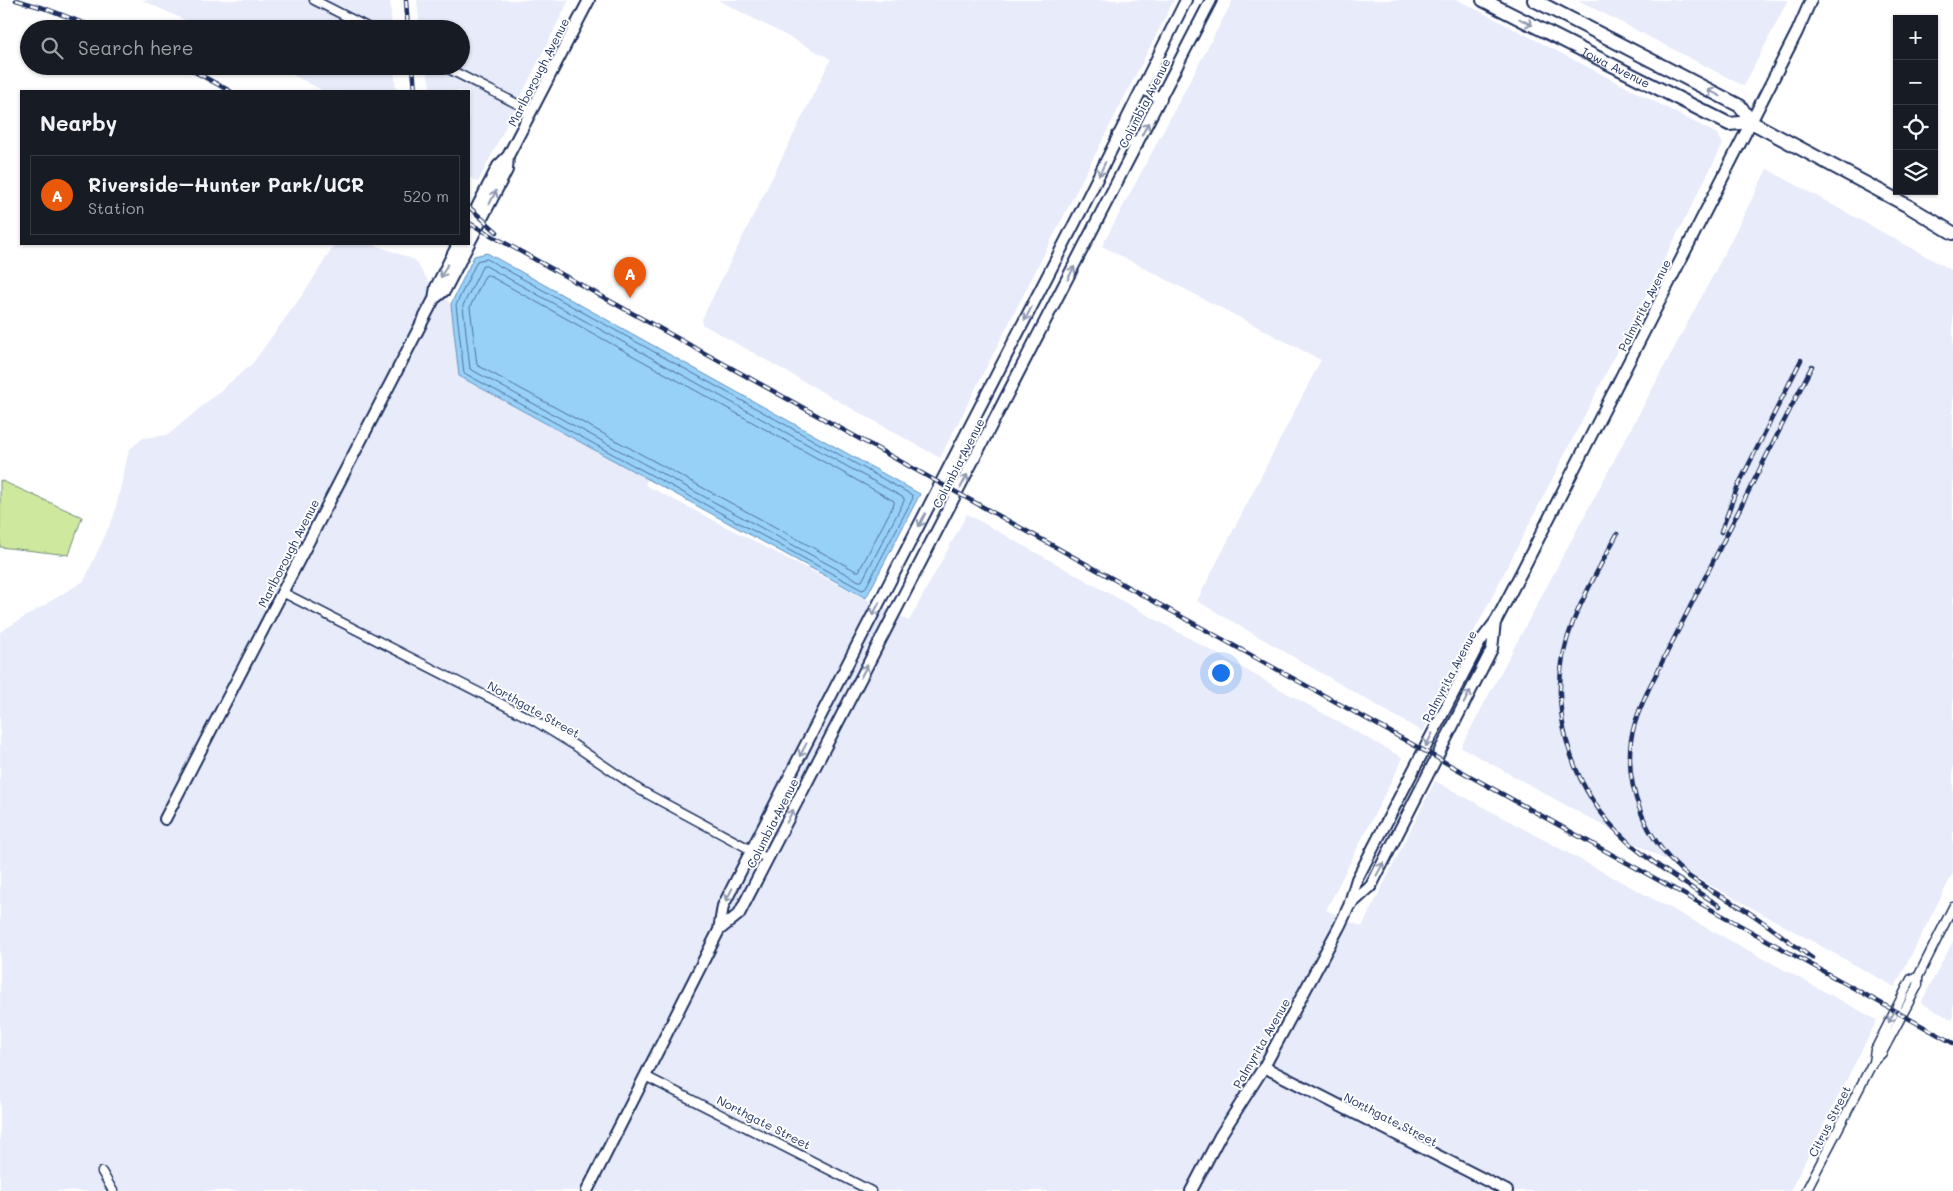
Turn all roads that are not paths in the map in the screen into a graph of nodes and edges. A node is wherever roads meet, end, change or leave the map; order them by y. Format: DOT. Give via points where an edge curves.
graph roads {
  1 [pos="314,0"];
  2 [pos="589,0"];
  3 [pos="1186,0"];
  4 [pos="1211,0"];
  5 [pos="1483,0"];
  6 [pos="1534,0"];
  7 [pos="1811,0"];
  8 [pos="353,20"];
  9 [pos="461,75"];
  10 [pos="1142,88"];
  11 [pos="1161,99"];
  12 [pos="532,111"];
  13 [pos="1751,122"];
  14 [pos="1118,135"];
  15 [pos="1137,144"];
  16 [pos="508,156"];
  17 [pos="470,221"];
  18 [pos="1953,233"];
  19 [pos="470,242"];
  20 [pos="457,245"];
  21 [pos="469,245"];
  22 [pos="434,299"];
  23 [pos="1014,340"];
  24 [pos="1032,350"];
  25 [pos="282,592"];
  26 [pos="1496,621"];
  27 [pos="826,707"];
  28 [pos="842,715"];
  29 [pos="165,819"];
  30 [pos="751,851"];
  31 [pos="768,860"];
  32 [pos="1350,906"];
  33 [pos="1953,907"];
  34 [pos="719,930"];
  35 [pos="1264,1067"];
  36 [pos="645,1076"];
  37 [pos="102,1172"];
  38 [pos="113,1191"];
  39 [pos="587,1191"];
  40 [pos="871,1191"];
  41 [pos="1191,1191"];
  42 [pos="1507,1191"];
  43 [pos="1806,1191"];
  1 -- 8 [label="street"];
  2 -- 12 [label="street, Marlborough Avenue"];
  3 -- 10 [label="street, Columbia Avenue"];
  4 -- 11 [label="street, Columbia Avenue"];
  5 -- 13 [label="main road, Iowa Avenue, one-way" via="1729,124"];
  13 -- 6 [label="main road, Iowa Avenue, one-way" via="1740,106"];
  7 -- 13 [label="street, Palmyrita Avenue"];
  9 -- 12 [label="street"];
  10 -- 11 [label="street"];
  10 -- 14 [label="street, Columbia Avenue"];
  15 -- 11 [label="street, Columbia Avenue, one-way"];
  12 -- 16 [label="street, Marlborough Avenue"];
  13 -- 18 [label="main road, Iowa Avenue"];
  13 -- 26 [label="street, Palmyrita Avenue"];
  14 -- 15 [label="street"];
  14 -- 23 [label="street, Columbia Avenue, one-way"];
  24 -- 15 [label="street, Columbia Avenue, one-way"];
  16 -- 17 [label="street, Marlborough Avenue" via="498,166"];
  19 -- 16 [label="street, Marlborough Avenue, one-way" via="507,170"];
  20 -- 22 [label="street, Marlborough Avenue, one-way" via="436,287"];
  22 -- 21 [label="street, Marlborough Avenue, one-way" via="445,290"];
  22 -- 25 [label="street, Marlborough Avenue"];
  23 -- 24 [label="street"];
  23 -- 27 [label="street, Columbia Avenue, one-way"];
  28 -- 24 [label="street, Columbia Avenue, one-way"];
  25 -- 29 [label="street, Marlborough Avenue"];
  25 -- 30 [label="street, Northgate Street" via="555,732 631,785"];
  26 -- 32 [label="street, Palmyrita Avenue, one-way" via="1480,642 1357,879"];
  32 -- 26 [label="street, Palmyrita Avenue, one-way" via="1371,886 1414,803 1492,649"];
  27 -- 28 [label="street"];
  27 -- 30 [label="street, Columbia Avenue, one-way"];
  31 -- 28 [label="street, Columbia Avenue, one-way"];
  30 -- 31 [label="street, Northgate Street"];
  30 -- 34 [label="street, Columbia Avenue, one-way" via="723,906"];
  31 -- 34 [label="street, Columbia Avenue" via="739,914"];
  32 -- 35 [label="street, Palmyrita Avenue"];
  33 -- 43 [label="street, Citrus Street" via="1918,978 1911,979 1875,1050 1873,1062"];
  34 -- 36 [label="street, Columbia Avenue"];
  35 -- 41 [label="street, Palmyrita Avenue" via="1220,1136"];
  35 -- 42 [label="street, Northgate Street"];
  36 -- 39 [label="street, Columbia Avenue"];
  36 -- 40 [label="street, Northgate Street"];
  37 -- 38 [label="street"];
}
